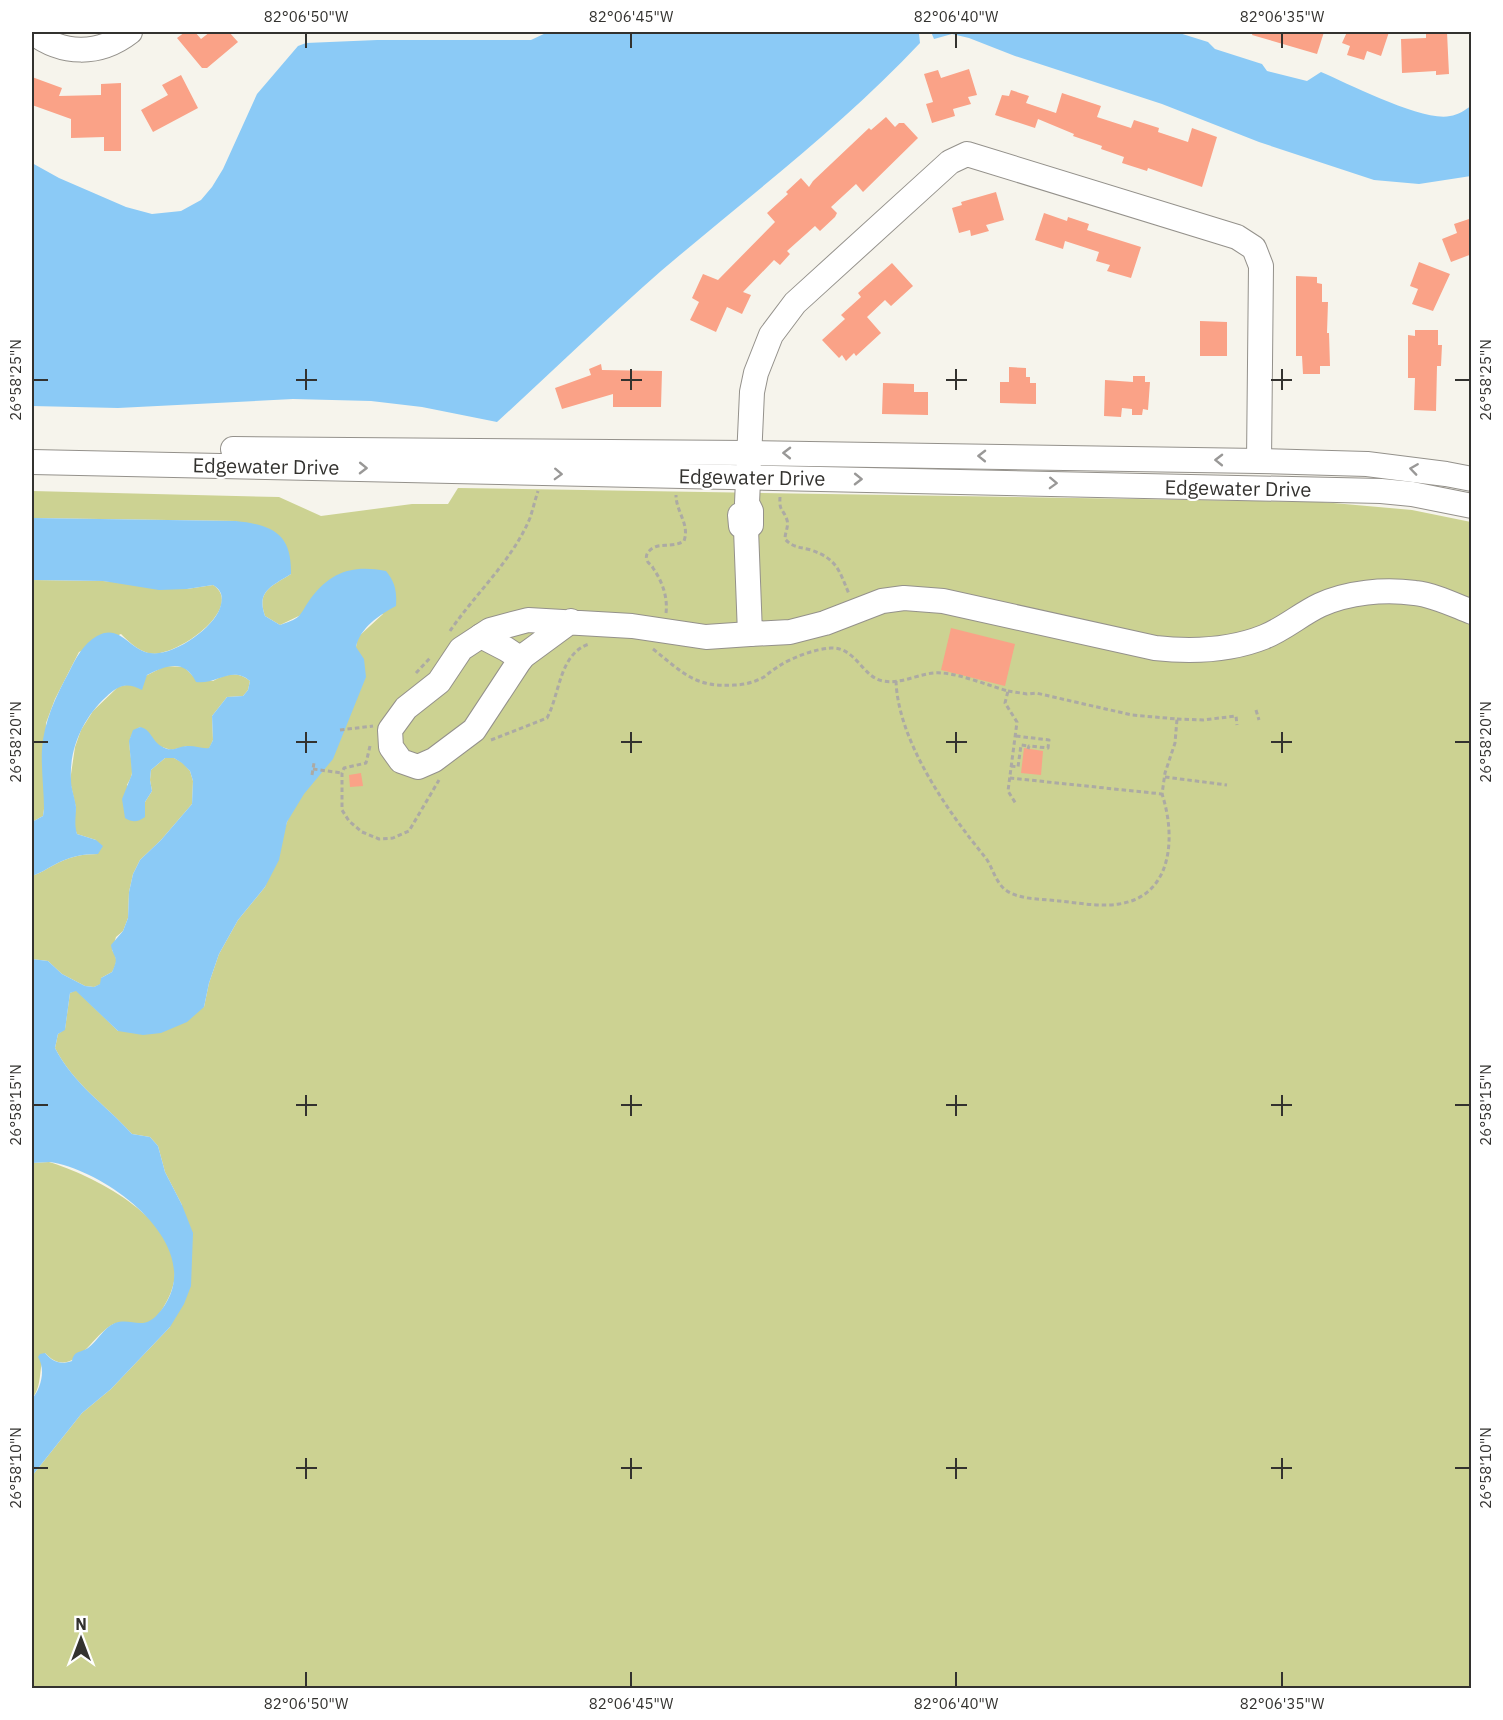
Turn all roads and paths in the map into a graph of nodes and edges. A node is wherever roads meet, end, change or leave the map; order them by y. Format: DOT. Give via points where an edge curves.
graph roads {
  1 [pos="32,32"];
  2 [pos="130,32"];
  3 [pos="32,448"];
  4 [pos="749,453"];
  5 [pos="1259,461"];
  6 [pos="32,462"];
  7 [pos="749,477"];
  8 [pos="1472,479"];
  9 [pos="538,491"];
  10 [pos="676,495"];
  11 [pos="780,497"];
  12 [pos="1472,506"];
  13 [pos="855,611"];
  14 [pos="1472,612"];
  15 [pos="571,621"];
  16 [pos="449,633"];
  17 [pos="750,634"];
  18 [pos="481,636"];
  19 [pos="655,638"];
  20 [pos="591,643"];
  21 [pos="435,652"];
  22 [pos="521,659"];
  23 [pos="416,673"];
  24 [pos="896,681"];
  25 [pos="1008,690"];
  26 [pos="1256,710"];
  27 [pos="1176,719"];
  28 [pos="1259,720"];
  29 [pos="1237,725"];
  30 [pos="340,730"];
  31 [pos="373,736"];
  32 [pos="1016,736"];
  33 [pos="489,741"];
  34 [pos="370,745"];
  35 [pos="314,763"];
  36 [pos="1011,766"];
  37 [pos="313,769"];
  38 [pos="342,772"];
  39 [pos="443,774"];
  40 [pos="312,775"];
  41 [pos="1010,777"];
  42 [pos="1165,777"];
  43 [pos="1227,785"];
  44 [pos="1162,794"];
  45 [pos="1016,804"];
  1 -- 2 [label="street" via="49,44 68,50 88,50 107,46"];
  3 -- 4 [label="street, Edgewater Drive"];
  5 -- 4 [label="street, Edgewater Drive, one-way"];
  4 -- 5 [label="street" via="756,373 782,319 950,162 967,154 1237,237 1254,248 1262,266"];
  4 -- 7 [label="street"];
  8 -- 5 [label="street, Edgewater Drive, one-way" via="1367,464"];
  6 -- 7 [label="street, Edgewater Drive, one-way"];
  7 -- 12 [label="street, Edgewater Drive, one-way" via="1381,491"];
  7 -- 17 [label="street" via="747,503 740,510 741,526 746,529"];
  9 -- 16 [label="path" via="521,535"];
  10 -- 19 [label="path" via="676,506 687,528 684,541 656,546 646,556 664,588 667,604"];
  11 -- 13 [label="path" via="780,508 788,525 785,539 838,565"];
  13 -- 14 [label="street" via="904,598 943,601 1155,648 1191,651 1226,648 1264,637 1321,605 1375,591 1417,593"];
  13 -- 17 [label="street" via="790,632"];
  15 -- 18 [label="street" via="528,620"];
  15 -- 19 [label="street" via="632,626"];
  15 -- 22 [label="street"];
  17 -- 19 [label="street"];
  18 -- 22 [label="street"];
  18 -- 22 [label="street" via="461,649 439,682 406,708 390,730 391,747 400,761 418,767 474,730"];
  19 -- 24 [label="path" via="685,675 711,685 746,684 763,678 779,665 831,648 846,651 874,678"];
  20 -- 33 [label="path" via="581,646 566,666 547,718"];
  21 -- 23 [label="path"];
  24 -- 25 [label="path" via="941,672"];
  24 -- 44 [label="path" via="907,734 932,781 1004,890 1017,896 1119,904 1151,889 1162,876 1167,857 1170,822"];
  25 -- 27 [label="path" via="1132,715"];
  25 -- 32 [label="path" via="1005,703 1017,722"];
  26 -- 28 [label="path"];
  27 -- 29 [label="path" via="1236,716"];
  27 -- 42 [label="path" via="1175,743"];
  30 -- 31 [label="path" via="375,726"];
  32 -- 36 [label="path"];
  32 -- 36 [label="path" via="1049,740 1048,748 1021,745 1018,767"];
  34 -- 38 [label="path" via="366,763 344,768"];
  35 -- 37 [label="path"];
  36 -- 41 [label="path"];
  37 -- 38 [label="path"];
  37 -- 40 [label="path"];
  38 -- 39 [label="path" via="342,810 362,832 379,839 409,831"];
  41 -- 44 [label="path"];
  41 -- 45 [label="path" via="1008,791"];
  42 -- 43 [label="path"];
  42 -- 44 [label="path"];
}
